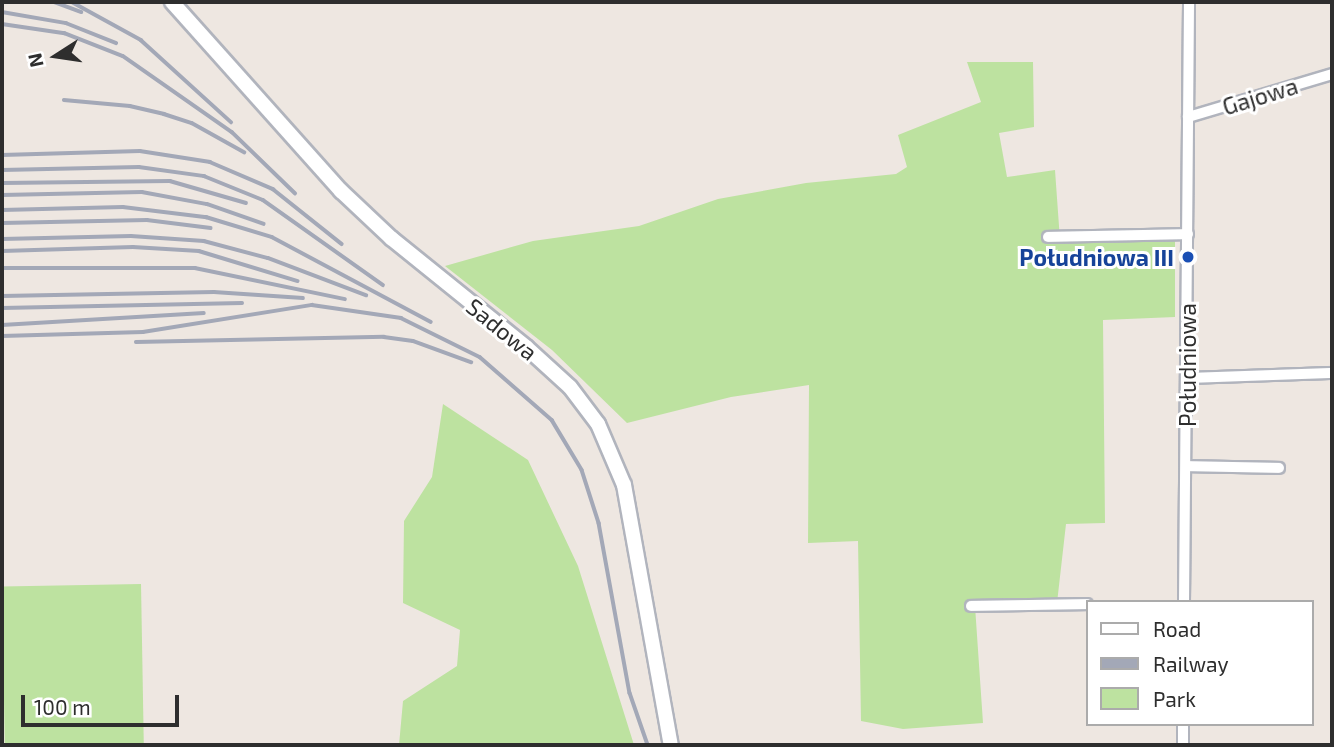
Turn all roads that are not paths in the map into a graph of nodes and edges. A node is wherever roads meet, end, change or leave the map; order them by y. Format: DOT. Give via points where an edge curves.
graph roads {
  1 [pos="172,2"];
  2 [pos="1189,2"];
  3 [pos="1332,74"];
  4 [pos="1188,117"];
  5 [pos="1188,234"];
  6 [pos="1048,237"];
  7 [pos="1332,373"];
  8 [pos="1186,378"];
  9 [pos="1186,466"];
  10 [pos="1279,468"];
  11 [pos="1184,600"];
  12 [pos="1086,604"];
  13 [pos="971,606"];
  14 [pos="1183,726"];
  15 [pos="671,745"];
  16 [pos="1183,745"];
  1 -- 15 [label="street, Sadowa" via="341,191 390,238 526,346 570,387 598,424 624,485"];
  2 -- 4 [label="street, Południowa"];
  3 -- 4 [label="street, Gajowa"];
  4 -- 5 [label="street, Południowa"];
  5 -- 6 [label="street"];
  5 -- 8 [label="street, Południowa"];
  7 -- 8 [label="street"];
  8 -- 9 [label="street, Południowa"];
  9 -- 10 [label="street"];
  9 -- 11 [label="street, Południowa"];
  12 -- 13 [label="street"];
  14 -- 16 [label="street"];
}
